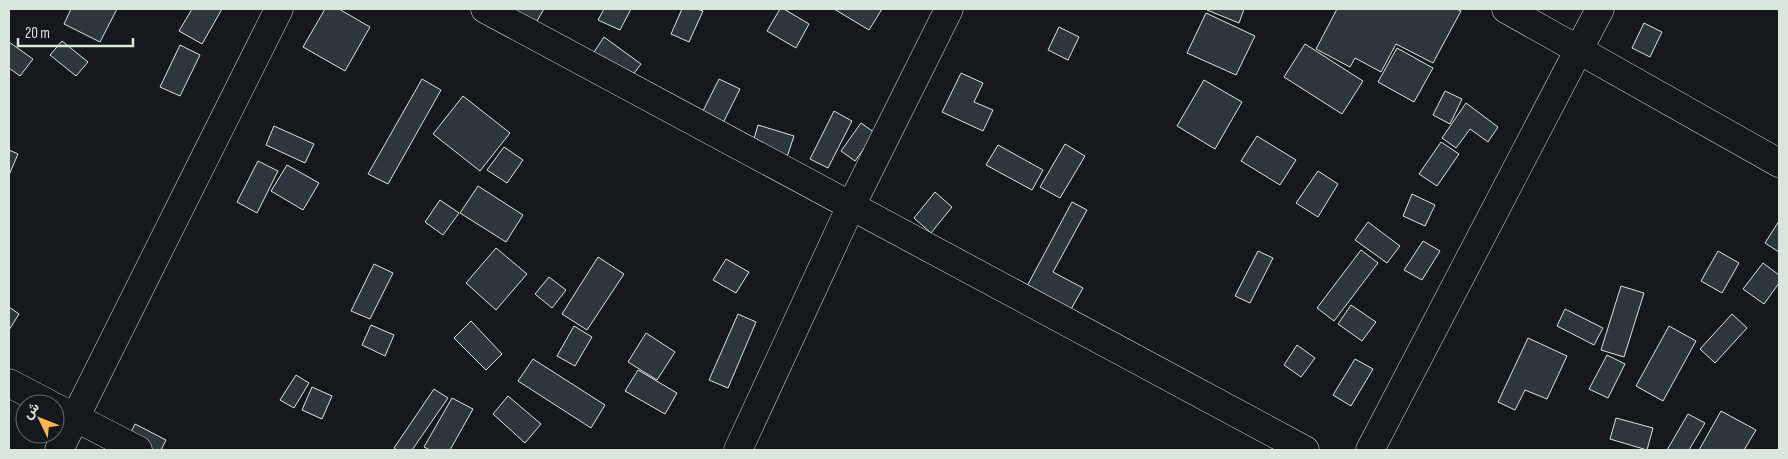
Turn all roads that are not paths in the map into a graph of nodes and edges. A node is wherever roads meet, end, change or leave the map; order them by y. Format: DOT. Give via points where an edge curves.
graph roads {
  1 [pos="279,9"];
  2 [pos="485,9"];
  3 [pos="949,9"];
  4 [pos="1506,9"];
  5 [pos="1600,9"];
  6 [pos="1578,49"];
  7 [pos="1779,163"];
  8 [pos="851,206"];
  9 [pos="9,383"];
  10 [pos="29,394"];
  11 [pos="65,413"];
  12 [pos="138,450"];
  13 [pos="738,450"];
  14 [pos="1305,450"];
  15 [pos="1370,450"];
  1 -- 11 [label="street"];
  2 -- 8 [label="street"];
  3 -- 8 [label="street"];
  4 -- 6 [label="street"];
  5 -- 6 [label="street"];
  6 -- 7 [label="street"];
  6 -- 15 [label="street"];
  8 -- 13 [label="street"];
  8 -- 14 [label="street"];
  9 -- 10 [label="street"];
  11 -- 12 [label="street"];
}
